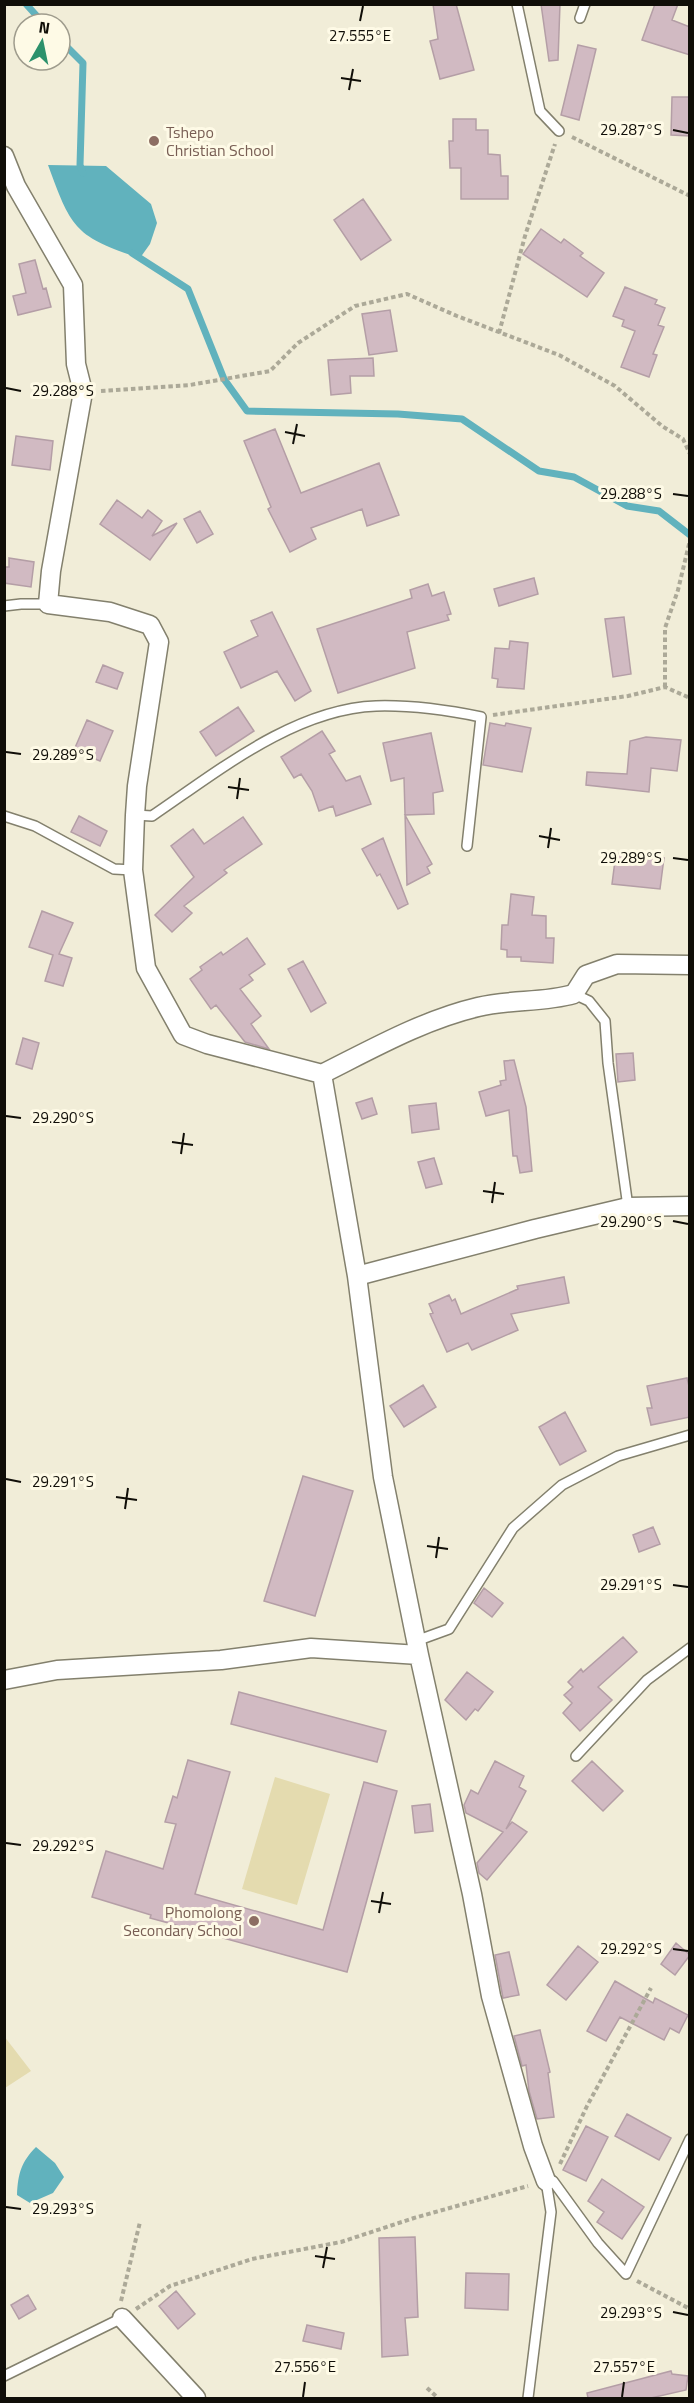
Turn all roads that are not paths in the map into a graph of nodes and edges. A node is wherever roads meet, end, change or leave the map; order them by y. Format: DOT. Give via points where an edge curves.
graph roads {
  1 [pos="517,4"];
  2 [pos="585,4"];
  3 [pos="580,18"];
  4 [pos="559,131"];
  5 [pos="4,156"];
  6 [pos="48,604"];
  7 [pos="4,606"];
  8 [pos="135,815"];
  9 [pos="4,816"];
  10 [pos="466,846"];
  11 [pos="133,870"];
  12 [pos="690,965"];
  13 [pos="574,994"];
  14 [pos="322,1074"];
  15 [pos="690,1206"];
  16 [pos="628,1207"];
  17 [pos="357,1276"];
  18 [pos="690,1435"];
  19 [pos="418,1648"];
  20 [pos="690,1648"];
  21 [pos="4,1680"];
  22 [pos="576,1756"];
  23 [pos="690,2139"];
  24 [pos="549,2181"];
  25 [pos="122,2318"];
  26 [pos="4,2376"];
  27 [pos="196,2398"];
  28 [pos="528,2398"];
  1 -- 4 [label="lane" via="540,111"];
  2 -- 3 [label="lane"];
  5 -- 6 [label="street" via="16,186 73,285 76,364 82,392"];
  6 -- 7 [label="lane"];
  6 -- 8 [label="street" via="110,612 150,625 159,642"];
  8 -- 10 [label="lane" via="152,816 242,754 296,726 341,711 376,706 452,711 481,717"];
  8 -- 11 [label="street"];
  9 -- 11 [label="lane" via="34,826 114,869"];
  11 -- 14 [label="street" via="146,968 183,1035"];
  12 -- 13 [label="street" via="616,964 586,975"];
  13 -- 14 [label="street" via="479,1006 400,1034"];
  13 -- 16 [label="lane" via="589,1001 605,1021"];
  14 -- 17 [label="street"];
  15 -- 16 [label="street"];
  16 -- 17 [label="street"];
  17 -- 19 [label="street" via="383,1477"];
  18 -- 19 [label="lane" via="618,1456 562,1485 513,1528 449,1629"];
  19 -- 21 [label="street" via="311,1648 221,1660 57,1670"];
  19 -- 24 [label="street" via="491,1996 533,2146"];
  20 -- 22 [label="lane" via="647,1680"];
  23 -- 24 [label="lane" via="626,2274"];
  24 -- 28 [label="lane" via="551,2212"];
  25 -- 26 [label="lane"];
  25 -- 27 [label="street"];
}
